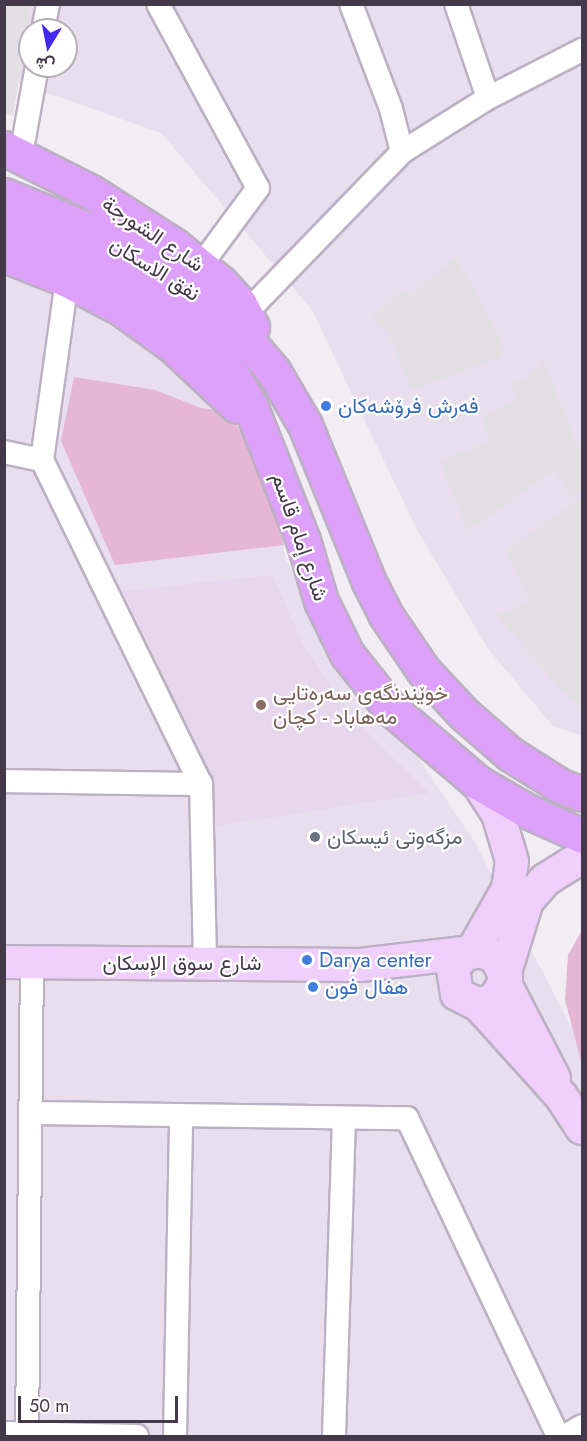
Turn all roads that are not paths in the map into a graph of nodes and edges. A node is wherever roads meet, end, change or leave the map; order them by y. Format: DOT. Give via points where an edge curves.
graph roads {
  1 [pos="158,4"];
  2 [pos="351,4"];
  3 [pos="456,4"];
  4 [pos="582,50"];
  5 [pos="34,78"];
  6 [pos="489,98"];
  7 [pos="13,152"];
  8 [pos="402,152"];
  9 [pos="4,195"];
  10 [pos="4,229"];
  11 [pos="4,255"];
  12 [pos="201,265"];
  13 [pos="67,280"];
  14 [pos="239,319"];
  15 [pos="260,429"];
  16 [pos="4,452"];
  17 [pos="42,460"];
  18 [pos="4,781"];
  19 [pos="477,782"];
  20 [pos="201,784"];
  21 [pos="582,794"];
  22 [pos="582,836"];
  23 [pos="582,857"];
  24 [pos="472,951"];
  25 [pos="18,962"];
  26 [pos="205,962"];
  27 [pos="360,964"];
  28 [pos="505,978"];
  29 [pos="453,986"];
  30 [pos="479,1005"];
  31 [pos="561,1096"];
  32 [pos="30,1113"];
  33 [pos="181,1116"];
  34 [pos="344,1119"];
  35 [pos="582,1128"];
  36 [pos="582,1426"];
  37 [pos="4,1433"];
  38 [pos="27,1435"];
  39 [pos="137,1437"];
  40 [pos="175,1437"];
  41 [pos="334,1437"];
  42 [pos="558,1437"];
  43 [pos="565,1437"];
  1 -- 12 [label="street" via="258,188"];
  2 -- 8 [label="street" via="391,109"];
  3 -- 6 [label="street"];
  4 -- 6 [label="street"];
  5 -- 7 [label="street"];
  6 -- 8 [label="street"];
  7 -- 12 [label="main road, شارع الشورجة" via="125,213"];
  8 -- 14 [label="street"];
  9 -- 14 [label="main road, نفق الاسكان" via="137,254"];
  10 -- 15 [label="main road" via="91,262 156,297 212,347 239,385"];
  11 -- 13 [label="main road, شارع إمام قاسم"];
  12 -- 14 [label="main road, شارع الشورجة"];
  13 -- 15 [label="main road, شارع إمام قاسم" via="146,325"];
  13 -- 17 [label="street"];
  14 -- 21 [label="main road, شارع الشورجة" via="305,425 385,614 423,670 510,754 561,786"];
  15 -- 19 [label="main road, شارع إمام قاسم" via="303,540 321,601 347,654 389,707"];
  16 -- 17 [label="street"];
  17 -- 20 [label="street"];
  18 -- 20 [label="street"];
  19 -- 22 [label="main road, شارع إمام قاسم"];
  19 -- 24 [label="street" via="498,814 512,861 508,889"];
  20 -- 26 [label="street"];
  23 -- 28 [label="street" via="545,880 528,902"];
  24 -- 27 [label="street"];
  24 -- 28 [label="street" via="489,953"];
  24 -- 29 [label="street" via="453,969"];
  25 -- 26 [label="street, شارع سوق الإسكان"];
  25 -- 32 [label="street"];
  26 -- 27 [label="street, شارع سوق الإسكان"];
  27 -- 29 [label="street"];
  28 -- 30 [label="street" via="496,998"];
  28 -- 31 [label="street"];
  29 -- 30 [label="street" via="463,1000"];
  30 -- 31 [label="street"];
  31 -- 35 [label="street"];
  32 -- 33 [label="street"];
  32 -- 38 [label="street"];
  33 -- 34 [label="street"];
  33 -- 40 [label="street"];
  34 -- 41 [label="street"];
  34 -- 42 [label="street" via="407,1118"];
  36 -- 43 [label="street"];
  37 -- 38 [label="street"];
  38 -- 39 [label="street"];
}
